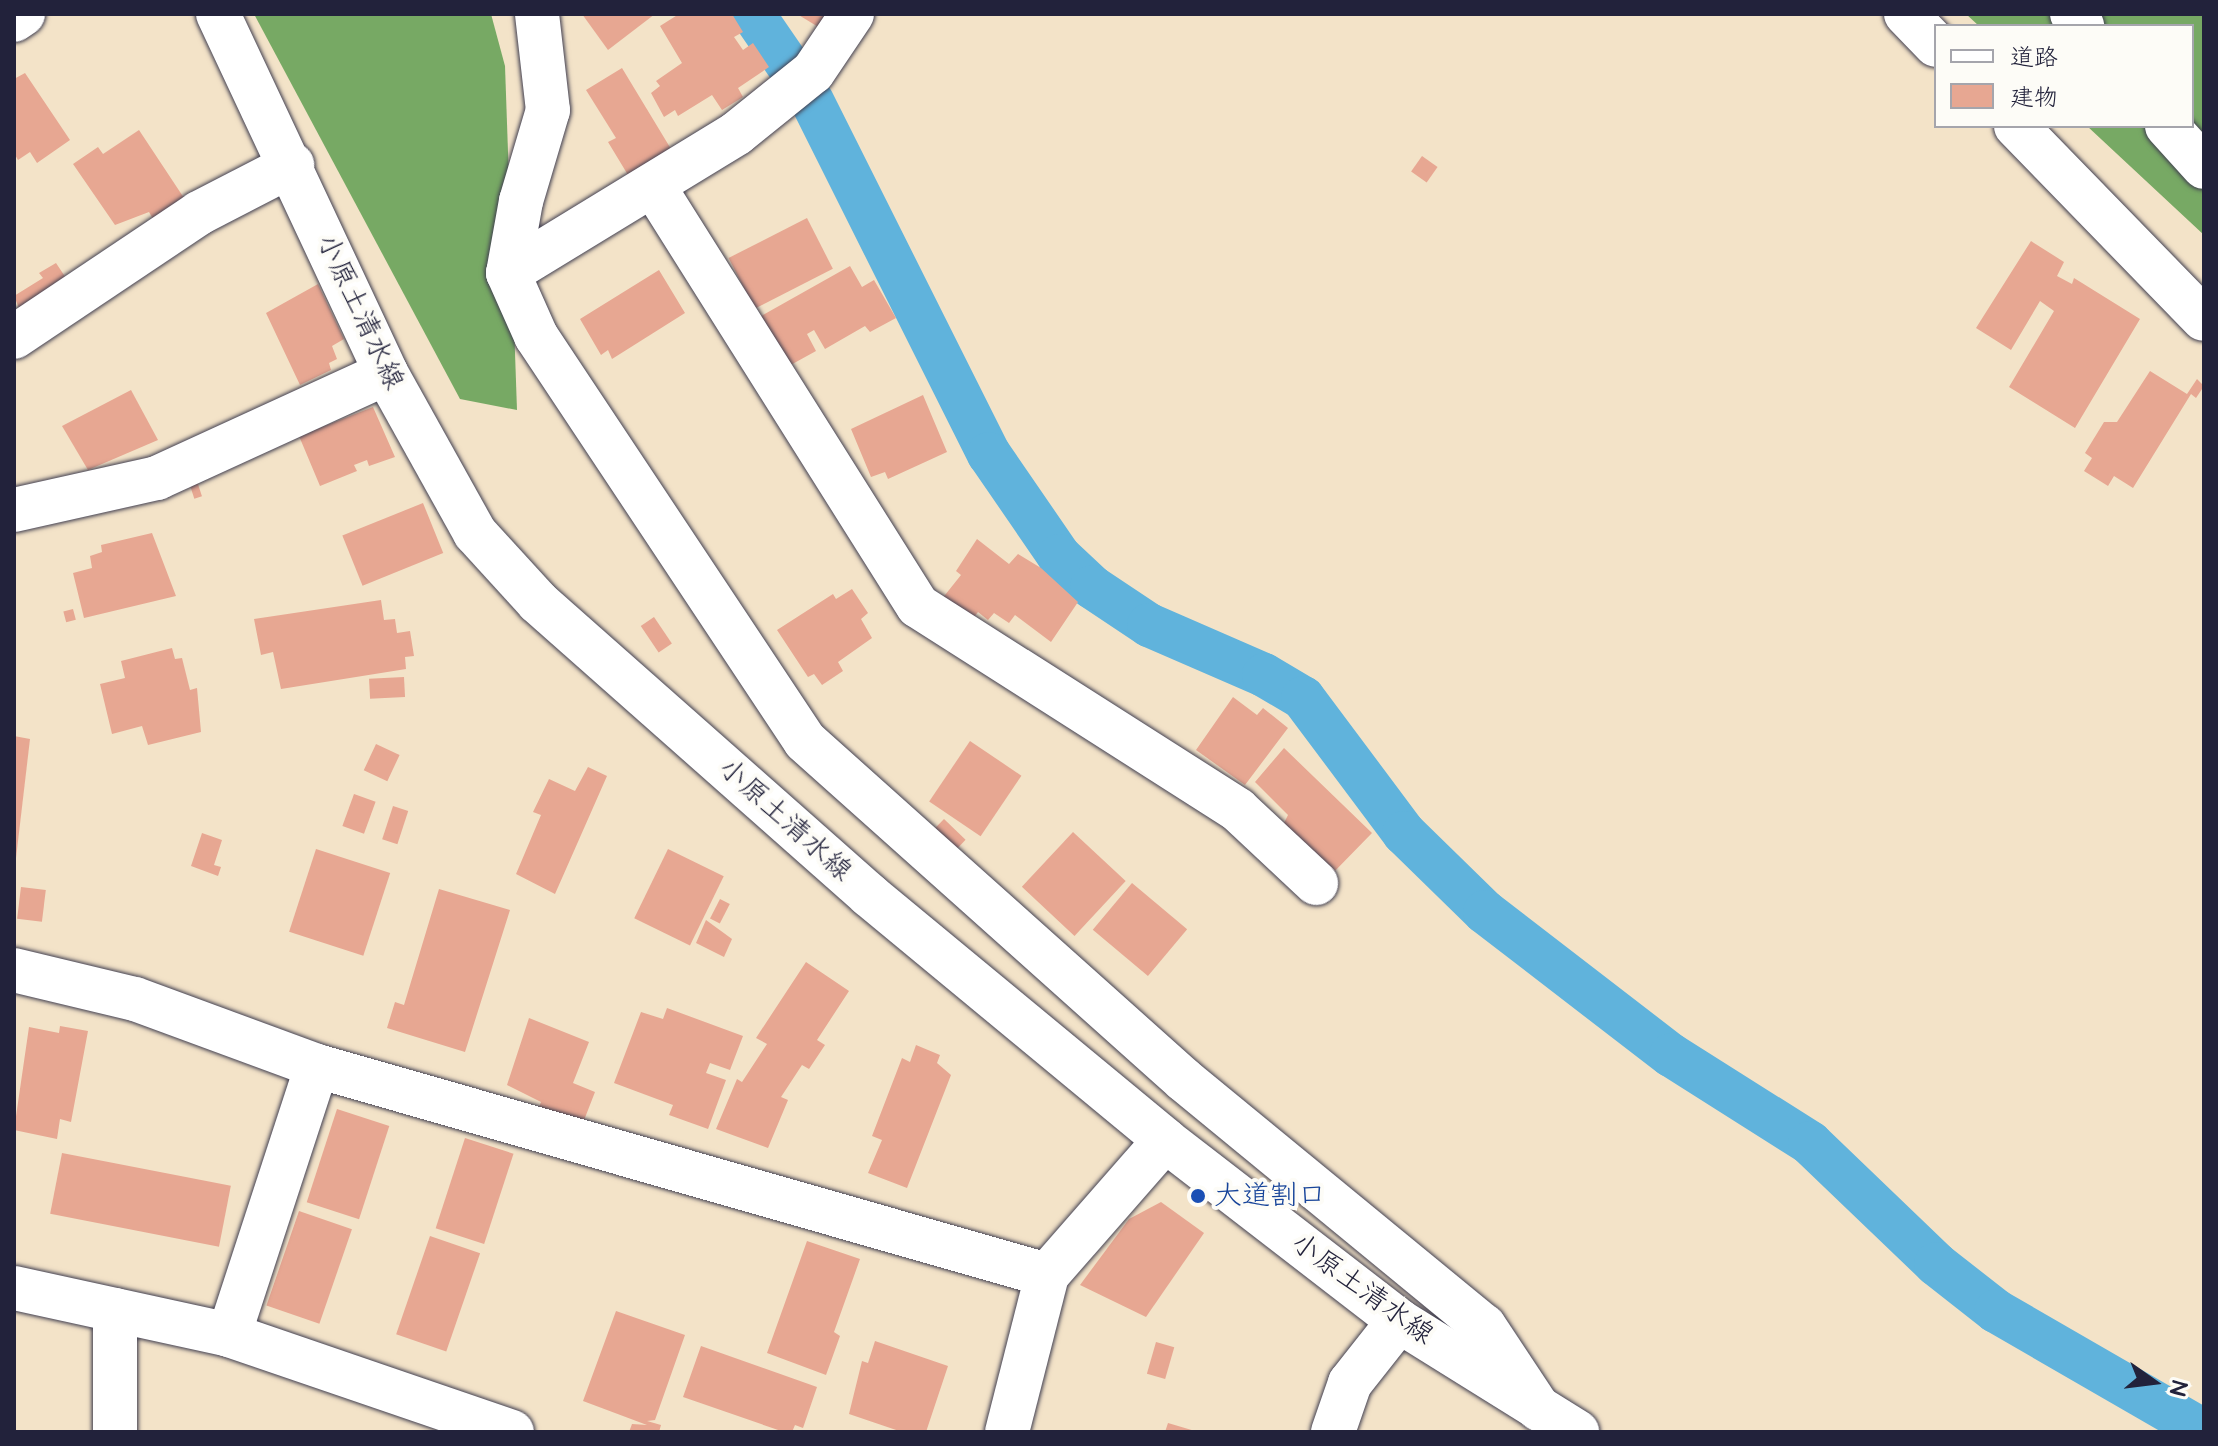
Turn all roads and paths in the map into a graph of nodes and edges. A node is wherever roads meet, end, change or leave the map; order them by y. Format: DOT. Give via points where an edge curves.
graph roads {
  1 [pos="23,14"];
  2 [pos="218,14"];
  3 [pos="537,14"];
  4 [pos="852,14"];
  5 [pos="1906,14"];
  6 [pos="14,20"];
  7 [pos="1934,43"];
  8 [pos="2018,128"];
  9 [pos="2169,128"];
  10 [pos="292,165"];
  11 [pos="2204,167"];
  12 [pos="654,187"];
  13 [pos="508,273"];
  14 [pos="2204,319"];
  15 [pos="14,337"];
  16 [pos="386,373"];
  17 [pos="14,510"];
  18 [pos="1316,883"];
  19 [pos="14,970"];
  20 [pos="317,1066"];
  21 [pos="1165,1140"];
  22 [pos="1047,1275"];
  23 [pos="14,1288"];
  24 [pos="115,1310"];
  25 [pos="1399,1321"];
  26 [pos="229,1335"];
  27 [pos="1539,1409"];
  28 [pos="411,1415"];
  29 [pos="115,1432"];
  30 [pos="512,1432"];
  31 [pos="1007,1432"];
  32 [pos="1333,1432"];
  33 [pos="1577,1432"];
  1 -- 6 [label="street"];
  2 -- 10 [label="street, 小原土清水線"];
  3 -- 13 [label="street" via="548,110 521,201"];
  4 -- 12 [label="street" via="813,72 737,133"];
  5 -- 7 [label="street"];
  8 -- 14 [label="street"];
  9 -- 11 [label="street"];
  10 -- 15 [label="street" via="199,213"];
  10 -- 16 [label="street, 小原土清水線"];
  12 -- 13 [label="street"];
  12 -- 18 [label="street" via="918,606 1238,810"];
  13 -- 27 [label="street" via="536,336 805,741 1184,1080 1484,1326"];
  16 -- 17 [label="street" via="157,478"];
  16 -- 21 [label="street, 小原土清水線" via="475,533 538,602 869,895"];
  19 -- 20 [label="street" via="135,999"];
  20 -- 22 [label="street"];
  20 -- 26 [label="street"];
  21 -- 22 [label="street"];
  21 -- 25 [label="street, 小原土清水線"];
  22 -- 31 [label="street"];
  23 -- 24 [label="street"];
  24 -- 26 [label="street"];
  24 -- 29 [label="street"];
  25 -- 27 [label="street, 小原土清水線"];
  25 -- 32 [label="street" via="1350,1383"];
  26 -- 28 [label="street"];
  27 -- 33 [label="street, 小原土清水線"];
  28 -- 30 [label="street"];
}
